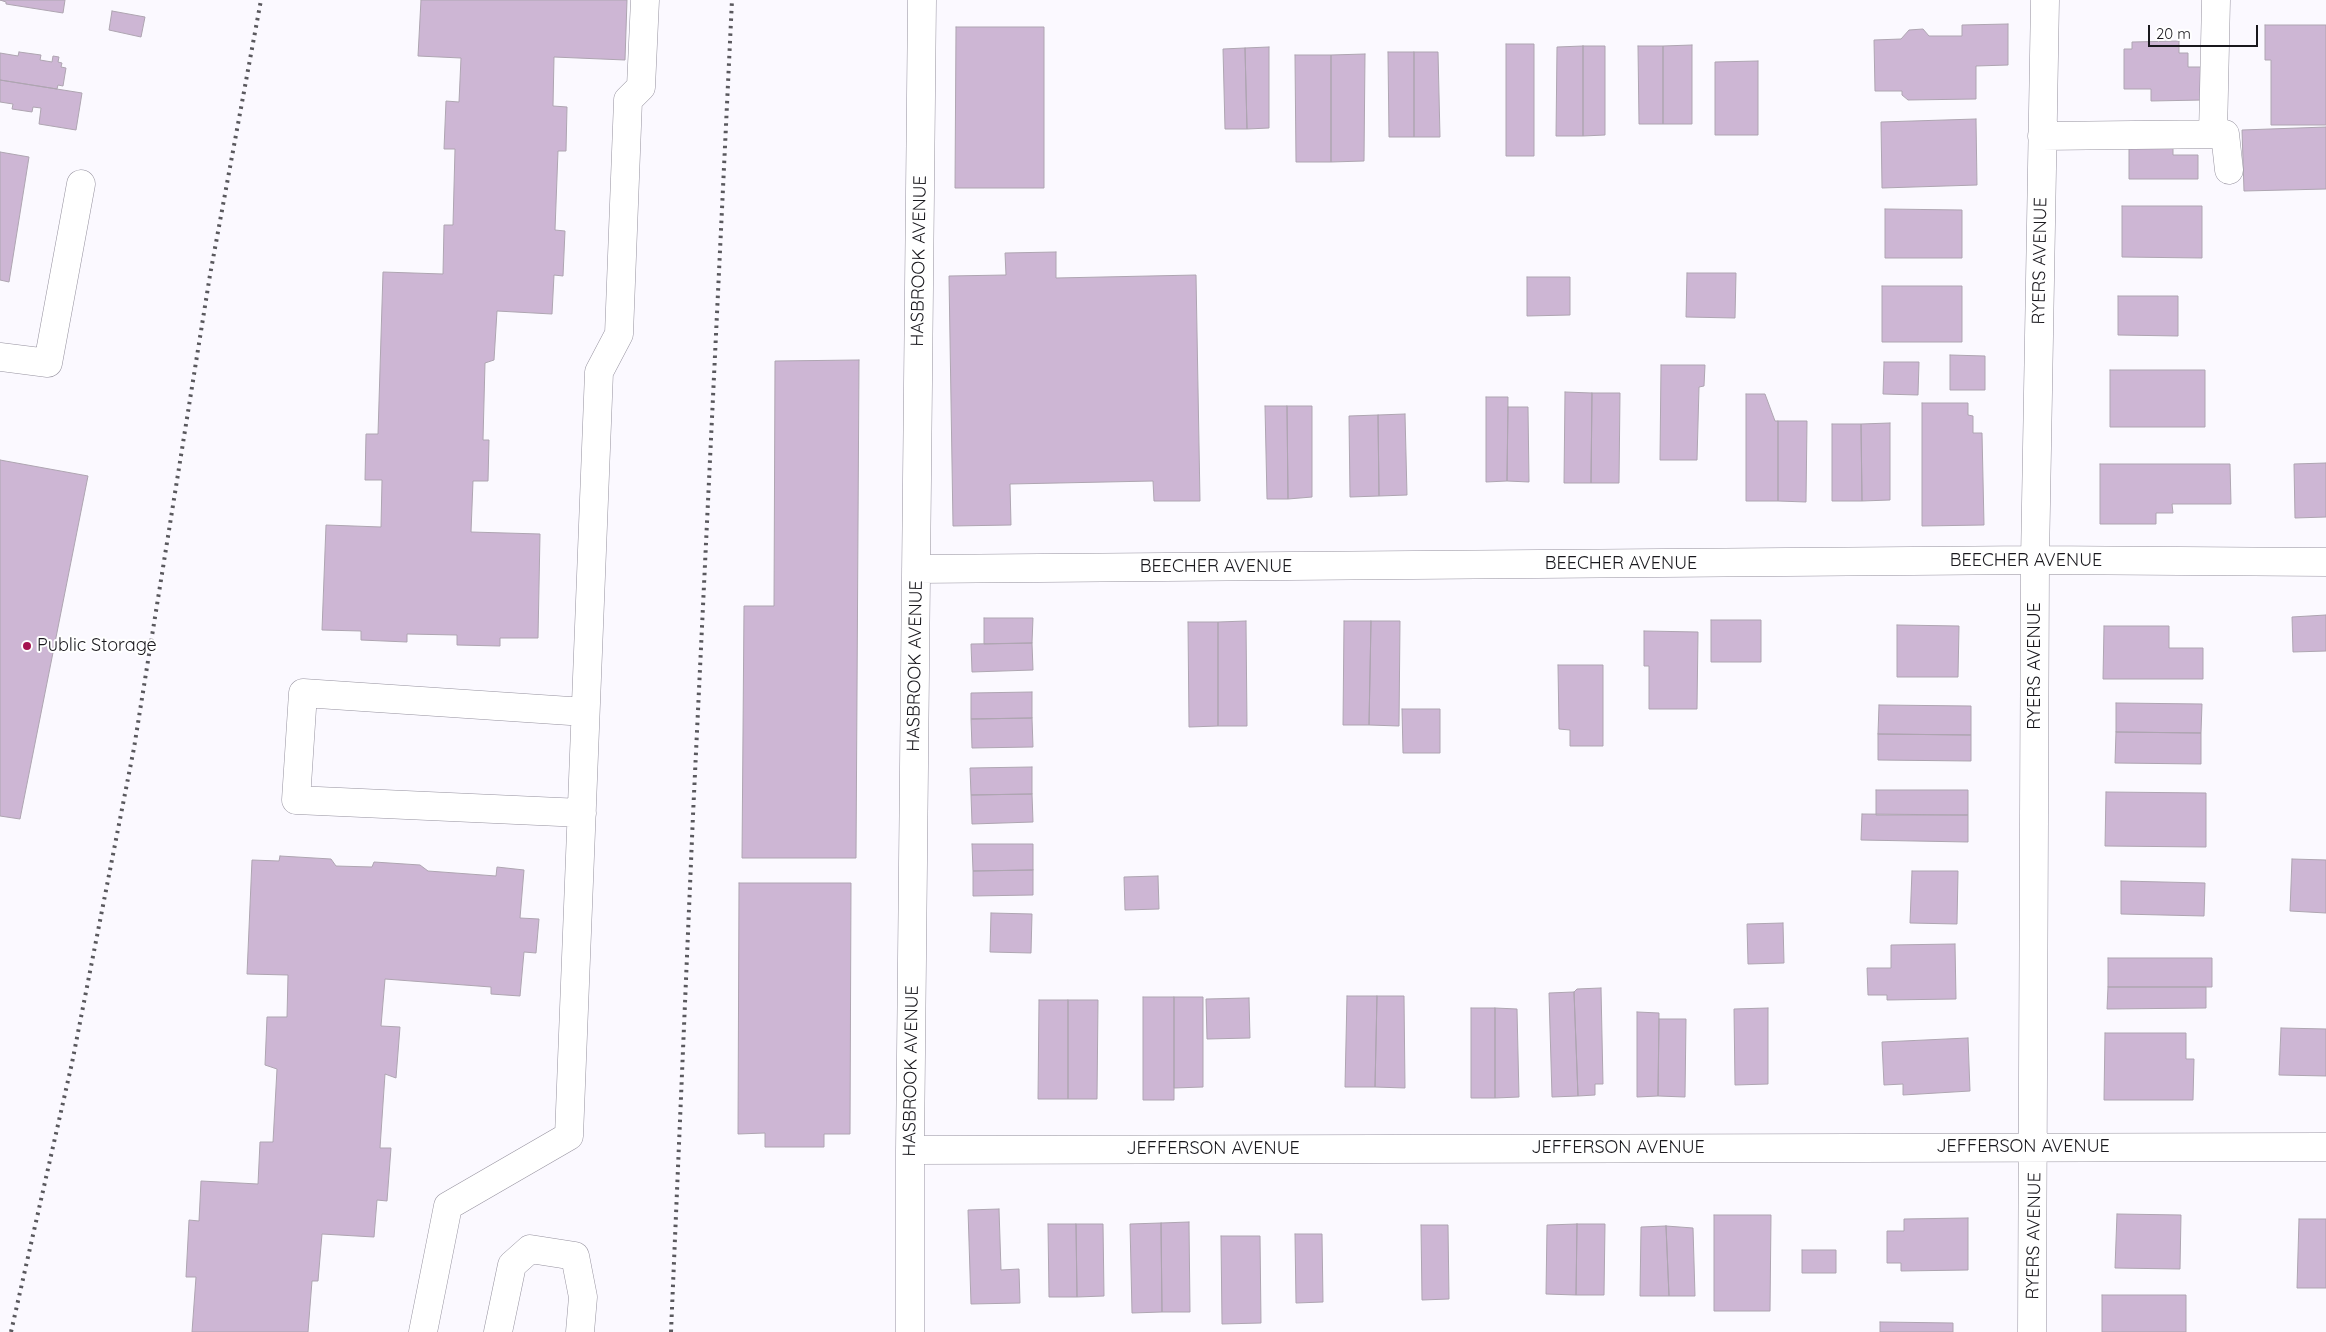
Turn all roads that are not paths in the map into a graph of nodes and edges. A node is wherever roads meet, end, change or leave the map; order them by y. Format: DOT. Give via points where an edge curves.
graph roads {
  1 [pos="645,0"];
  2 [pos="922,0"];
  3 [pos="2045,0"];
  4 [pos="2216,0"];
  5 [pos="2213,134"];
  6 [pos="2042,136"];
  7 [pos="2229,170"];
  8 [pos="81,184"];
  9 [pos="0,357"];
  10 [pos="2035,560"];
  11 [pos="2326,562"];
  12 [pos="916,569"];
  13 [pos="586,712"];
  14 [pos="582,813"];
  15 [pos="2035,1146"];
  16 [pos="2326,1147"];
  17 [pos="910,1150"];
  18 [pos="423,1332"];
  19 [pos="498,1332"];
  20 [pos="580,1332"];
  21 [pos="910,1332"];
  22 [pos="2032,1332"];
  1 -- 13 [label="street" via="641,87 628,100 619,334 599,372"];
  2 -- 12 [label="street, HASBROOK AVENUE"];
  3 -- 6 [label="street, RYERS AVENUE"];
  4 -- 5 [label="street"];
  5 -- 6 [label="street"];
  5 -- 7 [label="street" via="2225,134"];
  6 -- 10 [label="street, RYERS AVENUE"];
  8 -- 9 [label="street" via="48,363"];
  10 -- 11 [label="street, BEECHER AVENUE"];
  10 -- 12 [label="street, BEECHER AVENUE"];
  10 -- 15 [label="street, RYERS AVENUE"];
  12 -- 17 [label="street, HASBROOK AVENUE"];
  13 -- 14 [label="street"];
  13 -- 14 [label="street" via="302,693 296,800"];
  14 -- 18 [label="street" via="568,1136 448,1206"];
  15 -- 16 [label="street, JEFFERSON AVENUE"];
  15 -- 17 [label="street, JEFFERSON AVENUE"];
  15 -- 22 [label="street, RYERS AVENUE"];
  17 -- 21 [label="street, HASBROOK AVENUE"];
  19 -- 20 [label="street" via="512,1265 530,1249 575,1256 583,1297"];
}
